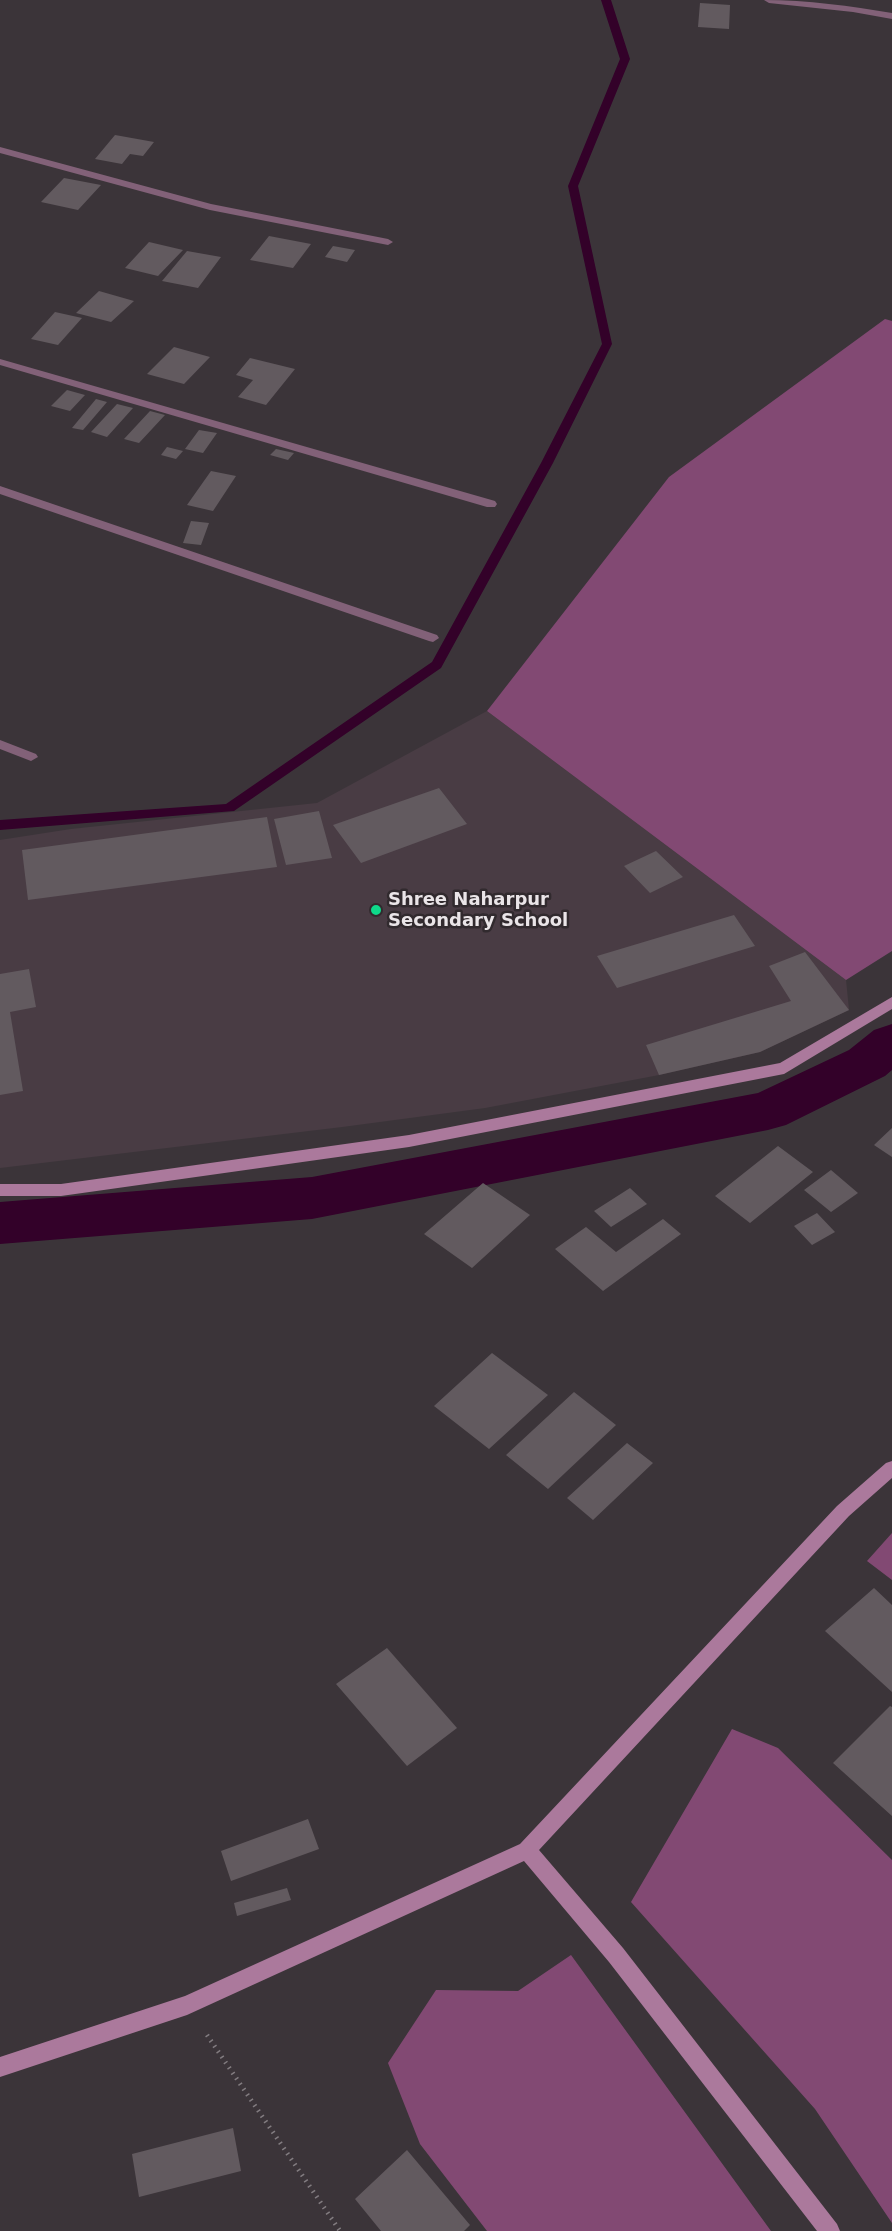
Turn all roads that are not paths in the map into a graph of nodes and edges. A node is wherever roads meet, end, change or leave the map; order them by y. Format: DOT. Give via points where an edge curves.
graph roads {
  1 [pos="769,0"];
  2 [pos="892,16"];
  3 [pos="0,150"];
  4 [pos="388,242"];
  5 [pos="0,362"];
  6 [pos="0,490"];
  7 [pos="491,504"];
  8 [pos="433,638"];
  9 [pos="0,744"];
  10 [pos="31,757"];
  11 [pos="892,1002"];
  12 [pos="0,1190"];
  13 [pos="892,1468"];
  14 [pos="527,1850"];
  15 [pos="0,2067"];
  16 [pos="830,2231"];
  1 -- 2 [label="street"];
  3 -- 4 [label="street" via="210,207"];
  5 -- 7 [label="street"];
  6 -- 8 [label="street"];
  9 -- 10 [label="street"];
  11 -- 12 [label="street" via="784,1068 409,1141 61,1190"];
  13 -- 14 [label="street" via="843,1511"];
  14 -- 15 [label="street" via="187,2005"];
  14 -- 16 [label="street" via="616,1955"];
}
